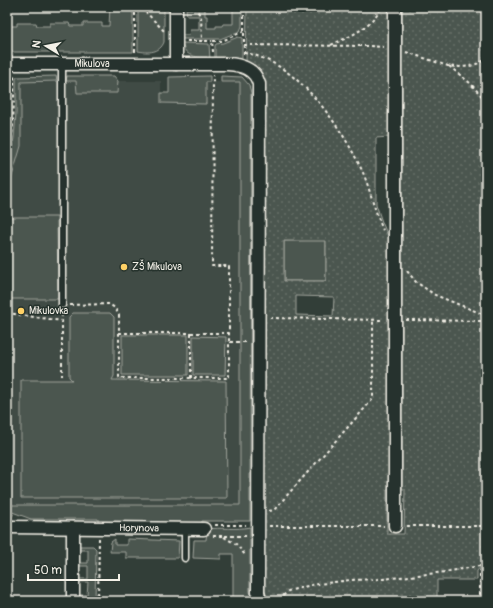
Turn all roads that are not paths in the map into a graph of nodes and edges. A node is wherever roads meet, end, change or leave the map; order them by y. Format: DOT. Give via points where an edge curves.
graph roads {
  1 [pos="176,7"];
  2 [pos="395,7"];
  3 [pos="11,64"];
  4 [pos="62,64"];
  5 [pos="176,64"];
  6 [pos="62,305"];
  7 [pos="395,526"];
  8 [pos="7,528"];
  9 [pos="73,528"];
  10 [pos="185,528"];
  11 [pos="204,529"];
  12 [pos="185,558"];
  13 [pos="73,601"];
  14 [pos="260,601"];
  1 -- 5 [label="street" via="172,38"];
  2 -- 7 [label="street"];
  3 -- 4 [label="street, Mikulova"];
  4 -- 5 [label="street, Mikulova"];
  4 -- 6 [label="lane"];
  5 -- 14 [label="street, Mikulova" via="213,69 234,64 250,70 259,84"];
  8 -- 9 [label="street, Horynova"];
  9 -- 10 [label="street, Horynova"];
  9 -- 13 [label="street"];
  10 -- 11 [label="street, Horynova"];
  10 -- 12 [label="lane"];
}
